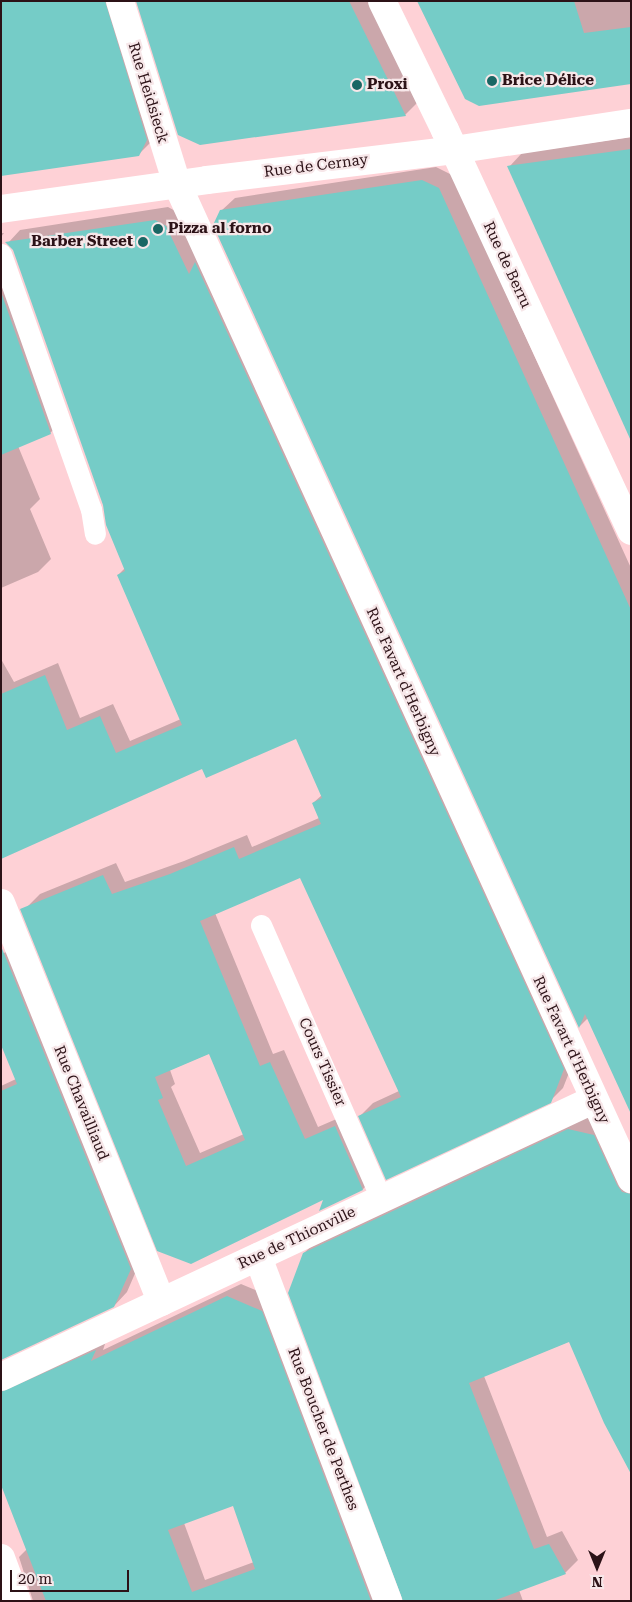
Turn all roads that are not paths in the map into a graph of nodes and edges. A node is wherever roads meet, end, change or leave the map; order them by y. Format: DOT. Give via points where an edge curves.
graph roads {
  1 [pos="120,1"];
  2 [pos="382,1"];
  3 [pos="631,123"];
  4 [pos="454,150"];
  5 [pos="176,184"];
  6 [pos="1,209"];
  7 [pos="1,254"];
  8 [pos="631,531"];
  9 [pos="95,534"];
  10 [pos="1,904"];
  11 [pos="261,925"];
  12 [pos="593,1100"];
  13 [pos="631,1179"];
  14 [pos="382,1199"];
  15 [pos="258,1257"];
  16 [pos="161,1302"];
  17 [pos="1,1377"];
  18 [pos="1,1558"];
  19 [pos="17,1601"];
  20 [pos="388,1601"];
  1 -- 5 [label="street, Rue Heidsieck"];
  2 -- 4 [label="street, Rue de Berru"];
  3 -- 4 [label="street, Rue de Cernay"];
  4 -- 5 [label="street, Rue de Cernay"];
  4 -- 8 [label="street, Rue de Berru"];
  5 -- 6 [label="street, Rue de Cernay"];
  5 -- 12 [label="street, Rue Favart d'Herbigny"];
  7 -- 9 [label="lane" via="91,509"];
  10 -- 16 [label="street, Rue Chavailliaud"];
  11 -- 14 [label="lane, Cours Tissier"];
  12 -- 13 [label="street, Rue Favart d'Herbigny"];
  12 -- 14 [label="street, Rue de Thionville"];
  14 -- 15 [label="street, Rue de Thionville"];
  15 -- 16 [label="street, Rue de Thionville"];
  15 -- 20 [label="street, Rue Boucher de Perthes"];
  16 -- 17 [label="street, Rue de Thionville"];
  18 -- 19 [label="street"];
}
